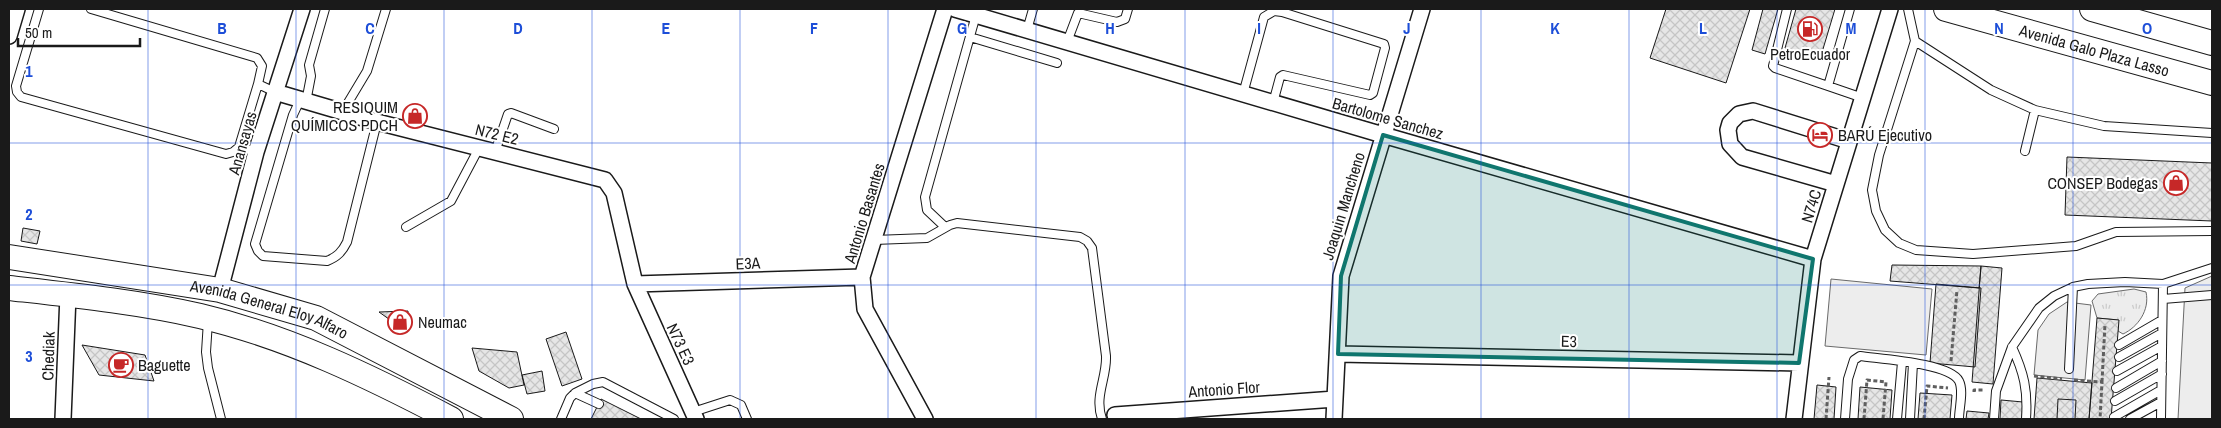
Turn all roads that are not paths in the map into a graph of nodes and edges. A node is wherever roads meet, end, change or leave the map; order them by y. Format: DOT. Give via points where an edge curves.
graph roads {
  1 [pos="17,9"];
  2 [pos="39,9"];
  3 [pos="91,9"];
  4 [pos="302,9"];
  5 [pos="325,9"];
  6 [pos="386,9"];
  7 [pos="945,9"];
  8 [pos="955,9"];
  9 [pos="1033,9"];
  10 [pos="1128,9"];
  11 [pos="1422,9"];
  12 [pos="1787,9"];
  13 [pos="1850,9"];
  14 [pos="1890,9"];
  15 [pos="1908,9"];
  16 [pos="1946,9"];
  17 [pos="2092,9"];
  18 [pos="1079,11"];
  19 [pos="976,15"];
  20 [pos="1027,30"];
  21 [pos="9,36"];
  22 [pos="970,37"];
  23 [pos="1067,42"];
  24 [pos="1915,42"];
  25 [pos="2212,43"];
  26 [pos="1056,63"];
  27 [pos="2212,83"];
  28 [pos="258,84"];
  29 [pos="1828,86"];
  30 [pos="275,92"];
  31 [pos="1243,94"];
  32 [pos="1863,98"];
  33 [pos="303,101"];
  34 [pos="1273,103"];
  35 [pos="2034,110"];
  36 [pos="343,112"];
  37 [pos="377,122"];
  38 [pos="554,129"];
  39 [pos="2212,133"];
  40 [pos="1383,136"];
  41 [pos="1849,141"];
  42 [pos="239,147"];
  43 [pos="479,148"];
  44 [pos="2025,151"];
  45 [pos="256,152"];
  46 [pos="495,152"];
  47 [pos="1836,184"];
  48 [pos="406,227"];
  49 [pos="945,228"];
  50 [pos="2212,231"];
  51 [pos="874,240"];
  52 [pos="9,257"];
  53 [pos="1812,259"];
  54 [pos="2212,268"];
  55 [pos="862,277"];
  56 [pos="635,284"];
  57 [pos="2163,284"];
  58 [pos="2073,287"];
  59 [pos="9,288"];
  60 [pos="220,290"];
  61 [pos="68,295"];
  62 [pos="2212,295"];
  63 [pos="2163,299"];
  64 [pos="208,319"];
  65 [pos="2162,320"];
  66 [pos="2162,333"];
  67 [pos="2119,345"];
  68 [pos="2162,346"];
  69 [pos="2012,347"];
  70 [pos="1338,354"];
  71 [pos="2119,357"];
  72 [pos="2162,361"];
  73 [pos="1902,362"];
  74 [pos="1799,363"];
  75 [pos="1914,363"];
  76 [pos="2069,370"];
  77 [pos="2117,372"];
  78 [pos="2162,374"];
  79 [pos="2116,388"];
  80 [pos="2161,390"];
  81 [pos="575,393"];
  82 [pos="1335,399"];
  83 [pos="2115,401"];
  84 [pos="2161,402"];
  85 [pos="599,404"];
  86 [pos="695,416"];
  87 [pos="1108,417"];
  88 [pos="2114,417"];
  89 [pos="2159,418"];
  90 [pos="63,419"];
  91 [pos="221,419"];
  92 [pos="451,419"];
  93 [pos="511,419"];
  94 [pos="561,419"];
  95 [pos="674,419"];
  96 [pos="747,419"];
  97 [pos="925,419"];
  98 [pos="1334,419"];
  99 [pos="1794,419"];
  100 [pos="1845,419"];
  101 [pos="1897,419"];
  102 [pos="1910,419"];
  103 [pos="1958,419"];
  104 [pos="1994,419"];
  105 [pos="2026,419"];
  106 [pos="2130,419"];
  1 -- 21 [label="street"];
  2 -- 42 [label="lane" via="16,86 21,97 226,154"];
  3 -- 28 [label="lane" via="257,58 262,66"];
  4 -- 30 [label="street, Anansayas"];
  5 -- 33 [label="lane" via="308,64 311,76"];
  6 -- 36 [label="lane" via="367,71"];
  7 -- 51 [label="street, Antonio Basantes"];
  8 -- 19 [label="street, Bartolome Sanchez"];
  9 -- 20 [label="lane"];
  10 -- 18 [label="lane" via="1125,19 1116,22"];
  11 -- 40 [label="street, Joaquin Mancheno"];
  12 -- 29 [label="lane" via="1773,66"];
  13 -- 29 [label="lane"];
  14 -- 32 [label="street, N74C"];
  15 -- 24 [label="lane"];
  16 -- 27 [label="main road, Avenida Galo Plaza Lasso"];
  17 -- 25 [label="main road"];
  18 -- 23 [label="lane"];
  19 -- 20 [label="street, Bartolome Sanchez"];
  19 -- 22 [label="lane"];
  20 -- 23 [label="street, Bartolome Sanchez"];
  22 -- 26 [label="lane"];
  22 -- 49 [label="lane" via="925,197 926,210"];
  23 -- 31 [label="street, Bartolome Sanchez"];
  24 -- 35 [label="lane" via="1992,90"];
  24 -- 50 [label="lane" via="1879,155 1872,190 1876,211 1885,230 1899,243 1916,250 1973,254 2076,246 2116,232"];
  28 -- 30 [label="lane"];
  28 -- 42 [label="lane"];
  29 -- 32 [label="lane"];
  30 -- 33 [label="street, N72 E2"];
  30 -- 45 [label="street, Anansayas"];
  31 -- 34 [label="street, Bartolome Sanchez"];
  31 -- 34 [label="lane" via="1264,17 1274,11 1384,44 1386,48 1370,95 1283,75"];
  32 -- 41 [label="street, N74C"];
  33 -- 36 [label="street, N72 E2"];
  33 -- 37 [label="lane" via="293,115 254,244 263,256 327,261 336,258 347,242"];
  34 -- 40 [label="street, Bartolome Sanchez"];
  35 -- 39 [label="lane" via="2104,126"];
  35 -- 44 [label="lane"];
  36 -- 37 [label="street, N72 E2"];
  37 -- 43 [label="street, N72 E2"];
  38 -- 46 [label="lane" via="508,114"];
  40 -- 53 [label="street, Bartolome Sanchez"];
  40 -- 70 [label="street, Joaquin Mancheno" via="1341,276"];
  41 -- 47 [label="street, N74C"];
  41 -- 47 [label="street" via="1753,111 1739,114 1730,123 1730,144 1742,157"];
  42 -- 45 [label="lane"];
  43 -- 46 [label="street, N72 E2"];
  43 -- 48 [label="lane" via="451,201"];
  45 -- 60 [label="street, Anansayas"];
  46 -- 56 [label="street, N72 E2" via="605,180 614,193"];
  47 -- 53 [label="street, N74C"];
  49 -- 51 [label="lane" via="927,238"];
  49 -- 87 [label="lane" via="957,223 1087,240 1092,248 1107,370 1098,395 1099,411"];
  51 -- 55 [label="street, Antonio Basantes"];
  52 -- 60 [label="main road, Avenida General Eloy Alfaro"];
  53 -- 74 [label="street, N74C"];
  54 -- 57 [label="lane"];
  55 -- 56 [label="street, E3A"];
  55 -- 97 [label="street, Antonio Basantes" via="865,309"];
  56 -- 86 [label="street, N73 E3"];
  57 -- 58 [label="lane" via="2124,282"];
  57 -- 63 [label="lane"];
  58 -- 69 [label="lane" via="2039,308"];
  58 -- 76 [label="lane"];
  59 -- 61 [label="main road, Avenida General Eloy Alfaro"];
  60 -- 93 [label="main road, Avenida General Eloy Alfaro" via="316,318"];
  61 -- 64 [label="main road, Avenida General Eloy Alfaro"];
  61 -- 90 [label="street, Chediak"];
  62 -- 63 [label="lane"];
  63 -- 65 [label="lane"];
  64 -- 91 [label="lane" via="208,368"];
  64 -- 92 [label="main road, Avenida General Eloy Alfaro" via="317,353"];
  65 -- 66 [label="lane"];
  65 -- 67 [label="lane"];
  66 -- 68 [label="lane"];
  66 -- 71 [label="lane"];
  68 -- 72 [label="lane"];
  68 -- 77 [label="lane"];
  69 -- 104 [label="lane" via="1996,391"];
  69 -- 105 [label="lane" via="2026,383"];
  70 -- 74 [label="street, E3"];
  70 -- 82 [label="street, Joaquin Mancheno"];
  72 -- 78 [label="lane"];
  72 -- 79 [label="lane"];
  73 -- 75 [label="lane"];
  73 -- 100 [label="lane" via="1860,356 1854,360 1848,379"];
  73 -- 101 [label="lane"];
  74 -- 99 [label="street, N74C"];
  75 -- 102 [label="lane"];
  75 -- 103 [label="lane" via="1950,371 1959,381"];
  78 -- 80 [label="lane"];
  78 -- 83 [label="lane"];
  80 -- 84 [label="lane"];
  80 -- 88 [label="lane"];
  81 -- 85 [label="lane"];
  81 -- 94 [label="lane"];
  81 -- 95 [label="lane" via="603,382"];
  82 -- 87 [label="street, Antonio Flor"];
  82 -- 98 [label="street, Joaquin Mancheno"];
  84 -- 89 [label="lane"];
  84 -- 106 [label="lane"];
  86 -- 96 [label="lane" via="730,400 741,405"];
}
